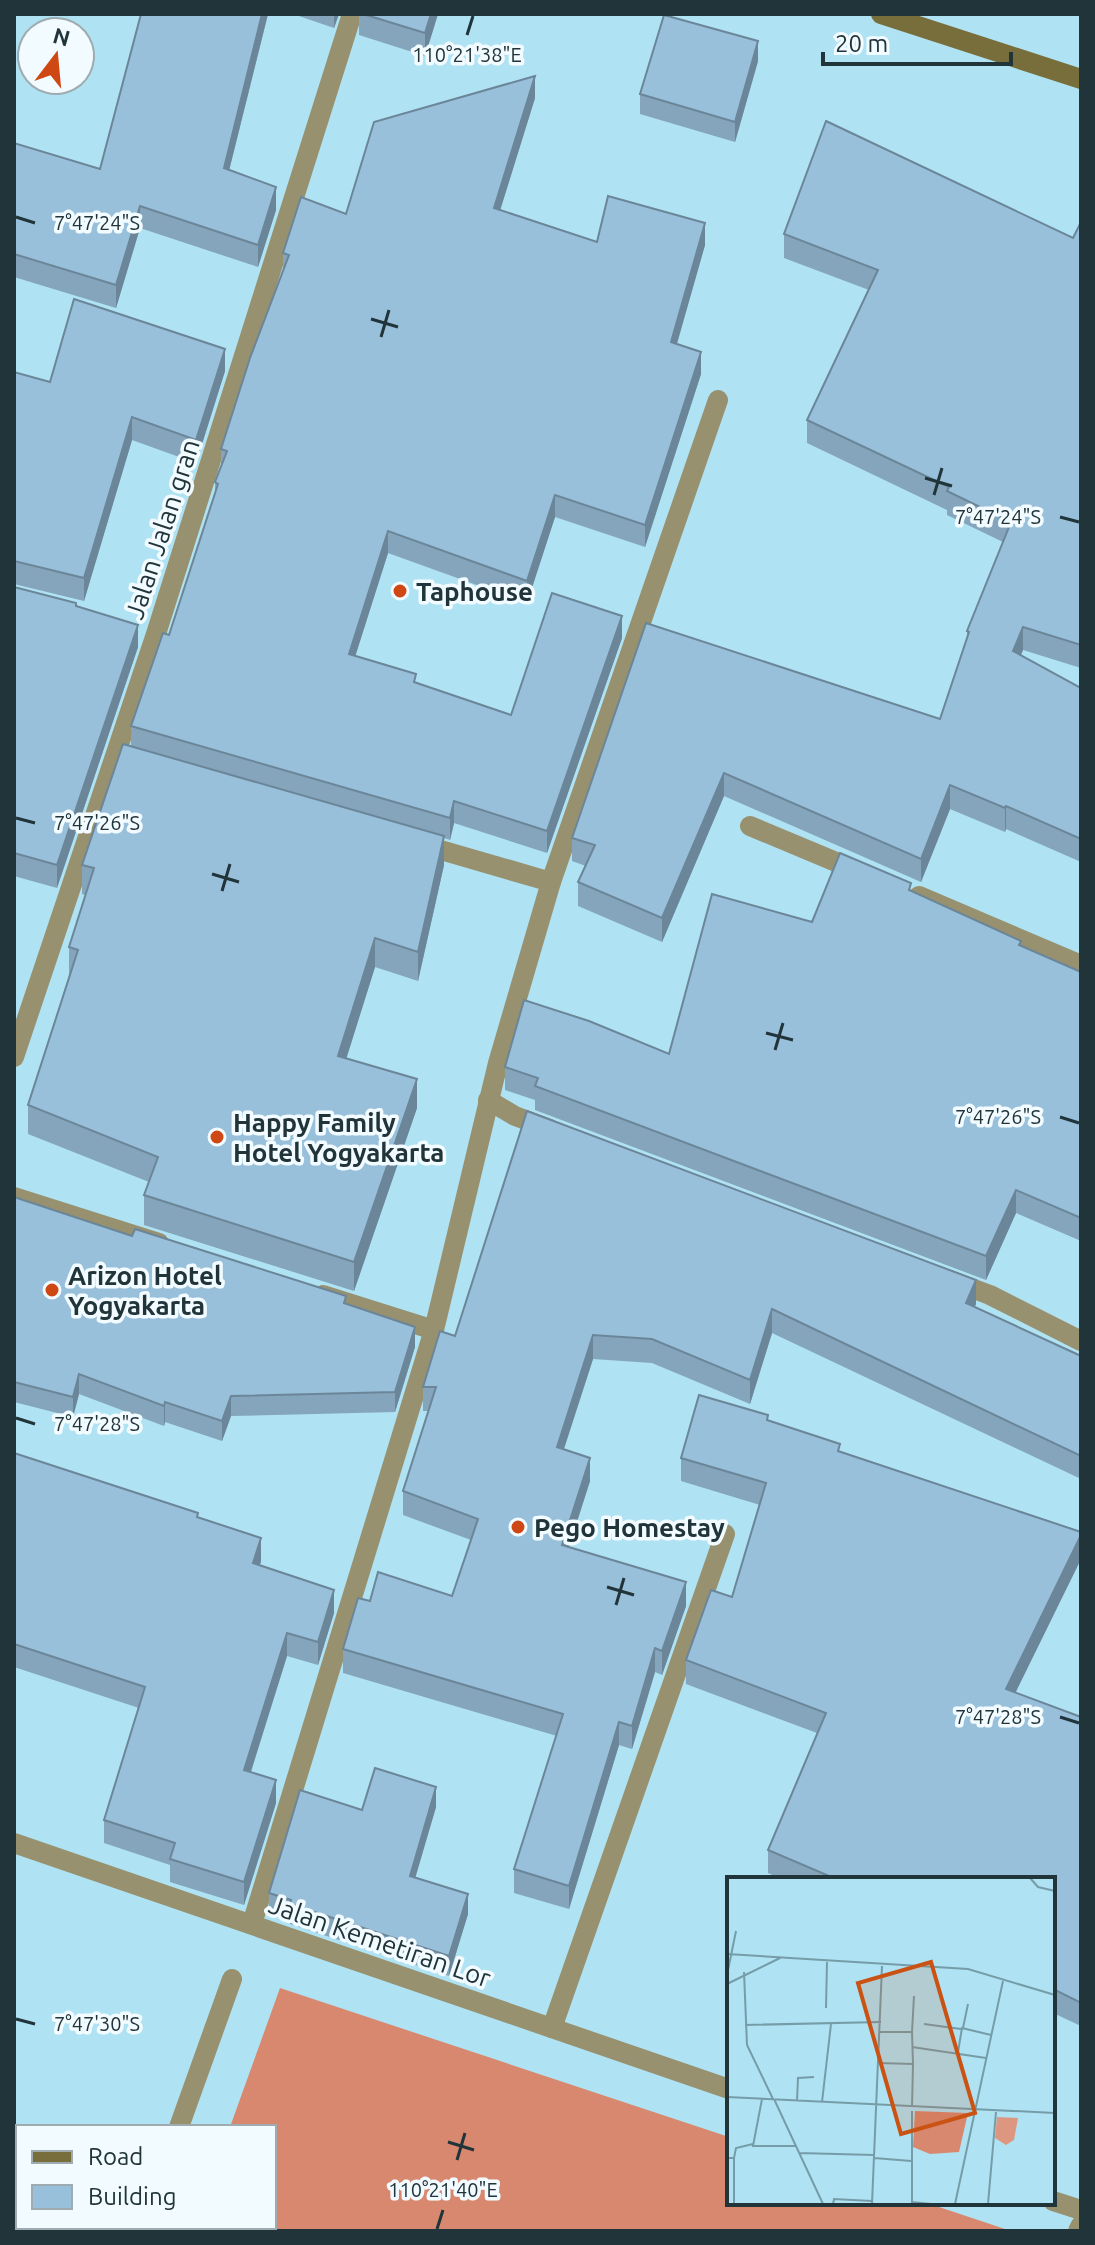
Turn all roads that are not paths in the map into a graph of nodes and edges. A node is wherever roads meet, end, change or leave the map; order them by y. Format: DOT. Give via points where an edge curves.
graph roads {
  1 [pos="352,14"];
  2 [pos="881,14"];
  3 [pos="1081,79"];
  4 [pos="718,400"];
  5 [pos="750,826"];
  6 [pos="400,839"];
  7 [pos="551,882"];
  8 [pos="1081,965"];
  9 [pos="14,1057"];
  10 [pos="488,1100"];
  11 [pos="574,1138"];
  12 [pos="14,1197"];
  13 [pos="179,1249"];
  14 [pos="931,1273"];
  15 [pos="299,1288"];
  16 [pos="434,1330"];
  17 [pos="1081,1341"];
  18 [pos="725,1534"];
  19 [pos="14,1843"];
  20 [pos="252,1924"];
  21 [pos="232,1979"];
  22 [pos="552,2028"];
  23 [pos="727,2088"];
  24 [pos="180,2125"];
  25 [pos="1055,2202"];
  26 [pos="1081,2210"];
  27 [pos="1081,2225"];
  28 [pos="1078,2231"];
  1 -- 9 [label="street, Jalan Jalan gran" via="149,632 122,759"];
  2 -- 3 [label="main road"];
  4 -- 7 [label="street"];
  5 -- 8 [label="street"];
  6 -- 7 [label="street"];
  7 -- 10 [label="street"];
  10 -- 11 [label="street"];
  10 -- 16 [label="street"];
  12 -- 13 [label="street"];
  14 -- 17 [label="street" via="990,1295"];
  15 -- 16 [label="street"];
  16 -- 20 [label="street"];
  18 -- 22 [label="street"];
  19 -- 20 [label="street, Jalan Kemetiran Lor"];
  20 -- 22 [label="street, Jalan Kemetiran Lor"];
  21 -- 24 [label="street"];
  22 -- 23 [label="street, Jalan Kemetiran Lor"];
  25 -- 26 [label="street"];
  27 -- 28 [label="street"];
}
